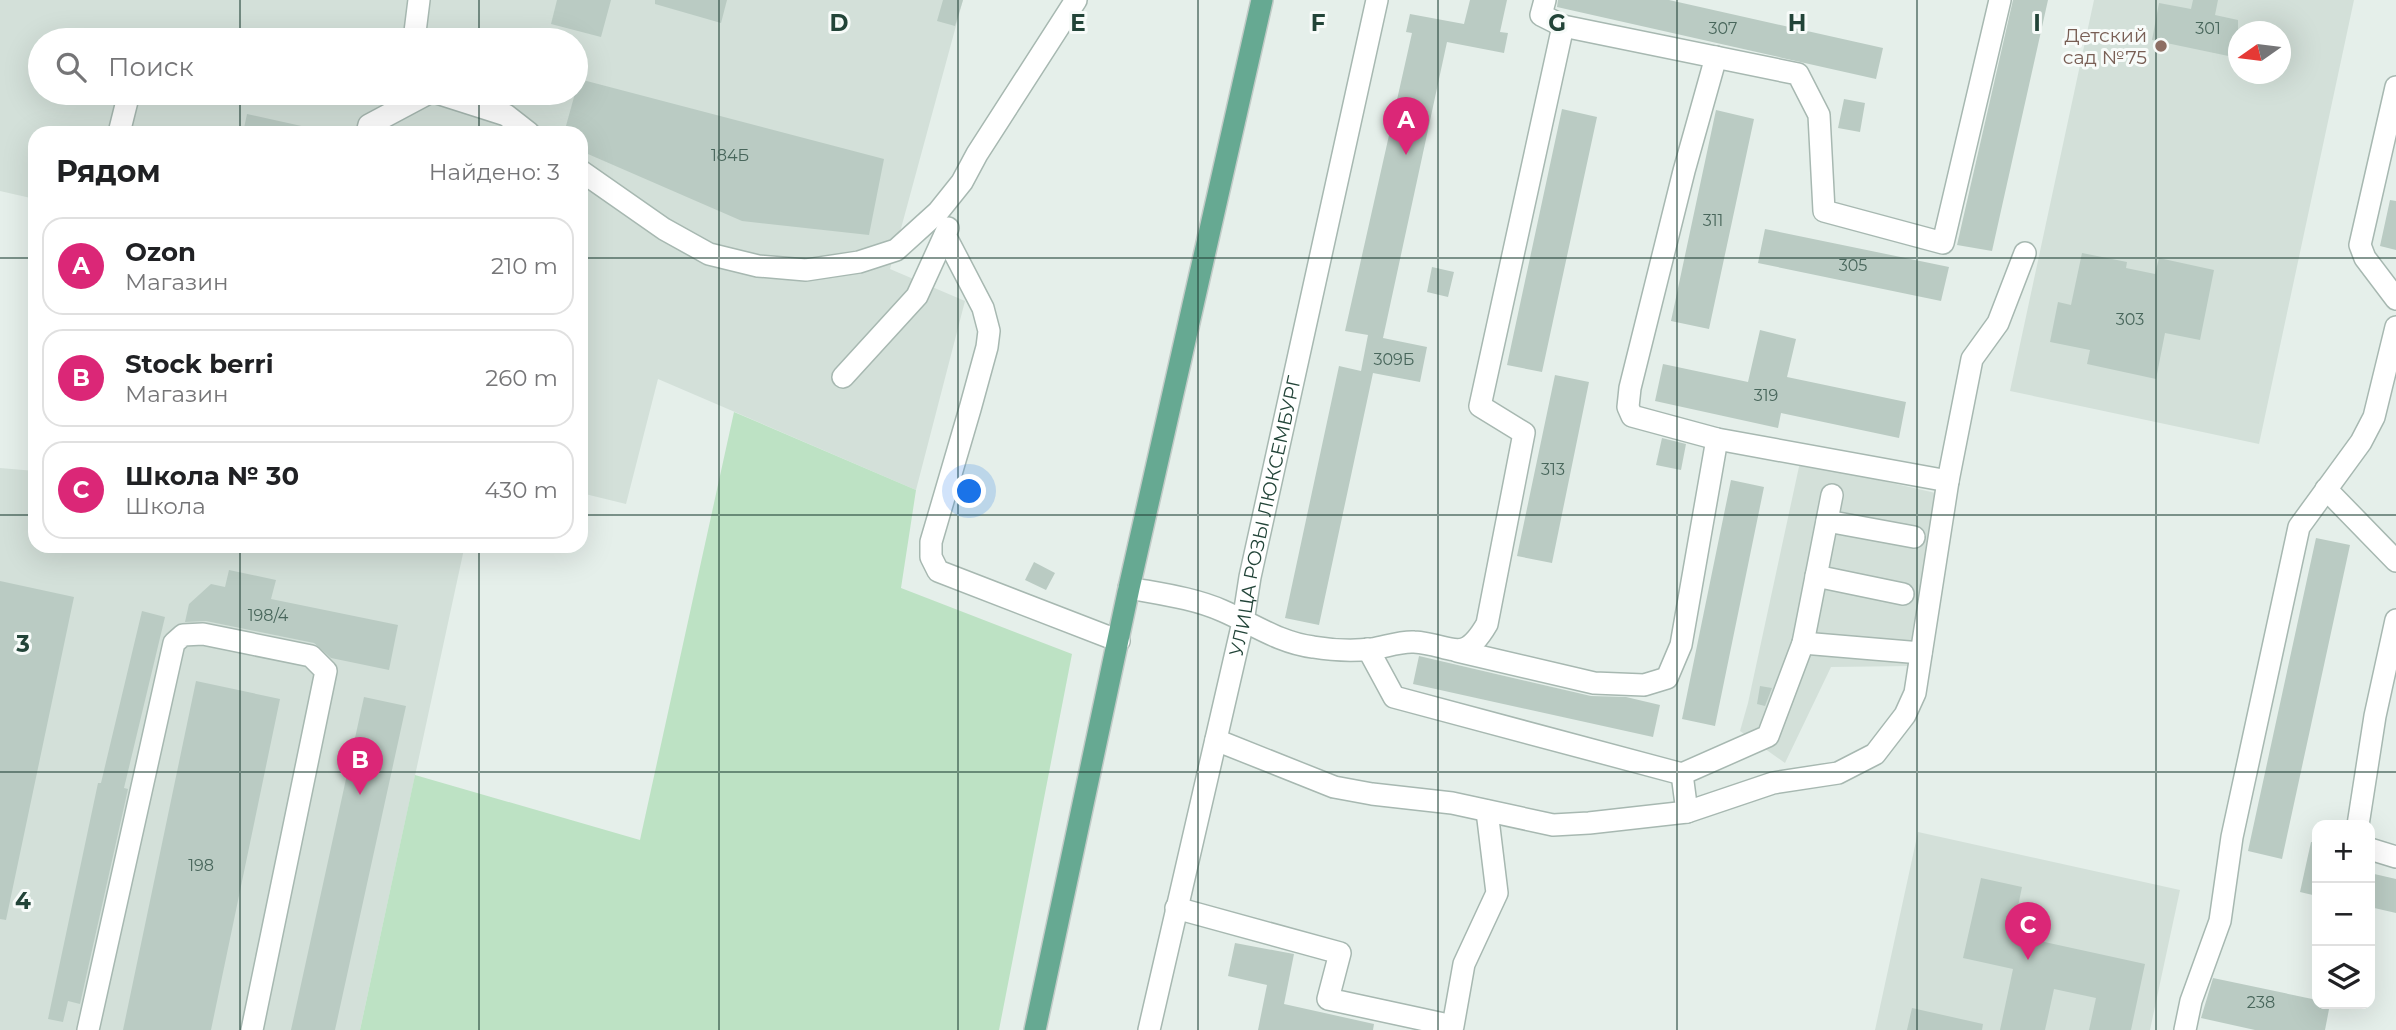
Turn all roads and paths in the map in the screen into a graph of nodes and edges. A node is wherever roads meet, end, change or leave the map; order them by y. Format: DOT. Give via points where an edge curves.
graph roads {
  1 [pos="419,0"];
  2 [pos="1076,0"];
  3 [pos="1262,0"];
  4 [pos="1377,0"];
  5 [pos="1545,0"];
  6 [pos="2000,0"];
  7 [pos="1563,26"];
  8 [pos="416,28"];
  9 [pos="1716,57"];
  10 [pos="2396,87"];
  11 [pos="126,105"];
  12 [pos="406,105"];
  13 [pos="475,105"];
  14 [pos="121,126"];
  15 [pos="369,126"];
  16 [pos="520,126"];
  17 [pos="588,176"];
  18 [pos="962,182"];
  19 [pos="945,235"];
  20 [pos="2025,253"];
  21 [pos="2396,299"];
  22 [pos="2396,327"];
  23 [pos="843,377"];
  24 [pos="1717,439"];
  25 [pos="1948,481"];
  26 [pos="2326,489"];
  27 [pos="1832,495"];
  28 [pos="1826,521"];
  29 [pos="1914,537"];
  30 [pos="2396,561"];
  31 [pos="1815,576"];
  32 [pos="1129,588"];
  33 [pos="1903,594"];
  34 [pos="2396,620"];
  35 [pos="1243,622"];
  36 [pos="1119,641"];
  37 [pos="1803,643"];
  38 [pos="1368,649"];
  39 [pos="1457,651"];
  40 [pos="1921,653"];
  41 [pos="1216,740"];
  42 [pos="1682,774"];
  43 [pos="1488,811"];
  44 [pos="1687,813"];
  45 [pos="2359,820"];
  46 [pos="2375,851"];
  47 [pos="2396,857"];
  48 [pos="1176,908"];
  49 [pos="88,1030"];
  50 [pos="252,1030"];
  51 [pos="1035,1030"];
  52 [pos="1149,1030"];
  53 [pos="2185,1030"];
  1 -- 8 [label="street"];
  2 -- 18 [label="street"];
  3 -- 32 [label="main road"];
  4 -- 35 [label="street, УЛИЦА РОЗЫ ЛЮКСЕМБУРГ"];
  5 -- 7 [label="street" via="1541,15"];
  6 -- 9 [label="street" via="1942,243 1824,211 1819,116 1798,74"];
  7 -- 9 [label="street"];
  7 -- 39 [label="street" via="1480,406 1524,433 1487,624 1470,647"];
  9 -- 24 [label="street" via="1628,407 1632,416"];
  10 -- 21 [label="street" via="2360,245"];
  11 -- 14 [label="street"];
  12 -- 15 [label="street"];
  13 -- 16 [label="street" via="506,115"];
  17 -- 18 [label="street" via="709,254 758,266 806,270 896,250 938,212"];
  18 -- 19 [label="street"];
  19 -- 23 [label="street" via="917,296"];
  19 -- 36 [label="street" via="983,308 989,331 931,557 938,571"];
  20 -- 25 [label="street" via="1998,323 1972,359"];
  22 -- 26 [label="street" via="2374,417"];
  24 -- 25 [label="street"];
  24 -- 39 [label="street" via="1681,645 1667,678 1644,685 1594,683"];
  25 -- 40 [label="street"];
  26 -- 30 [label="street"];
  26 -- 53 [label="street" via="2299,527 2232,837 2220,921"];
  27 -- 28 [label="street"];
  28 -- 29 [label="street"];
  28 -- 31 [label="street"];
  31 -- 33 [label="street"];
  31 -- 37 [label="street"];
  32 -- 35 [label="street" via="1188,599"];
  32 -- 36 [label="main road"];
  34 -- 45 [label="street"];
  35 -- 38 [label="street" via="1312,647"];
  35 -- 41 [label="street, УЛИЦА РОЗЫ ЛЮКСЕМБУРГ"];
  36 -- 51 [label="main road"];
  37 -- 40 [label="street"];
  37 -- 42 [label="street" via="1768,736"];
  38 -- 39 [label="street" via="1413,642"];
  38 -- 42 [label="street" via="1394,697"];
  40 -- 44 [label="street" via="1915,693 1905,715 1875,754 1838,773 1773,783"];
  41 -- 43 [label="street" via="1334,787"];
  41 -- 48 [label="street, УЛИЦА РОЗЫ ЛЮКСЕМБУРГ"];
  42 -- 44 [label="street"];
  43 -- 44 [label="street" via="1553,825"];
  43 -- 48 [label="street" via="1497,893 1464,964 1453,1026 1328,999 1340,953"];
  46 -- 47 [label="street"];
  48 -- 52 [label="street, УЛИЦА РОЗЫ ЛЮКСЕМБУРГ"];
  49 -- 50 [label="street" via="174,643 183,635 202,634 312,656 326,671"];
}
